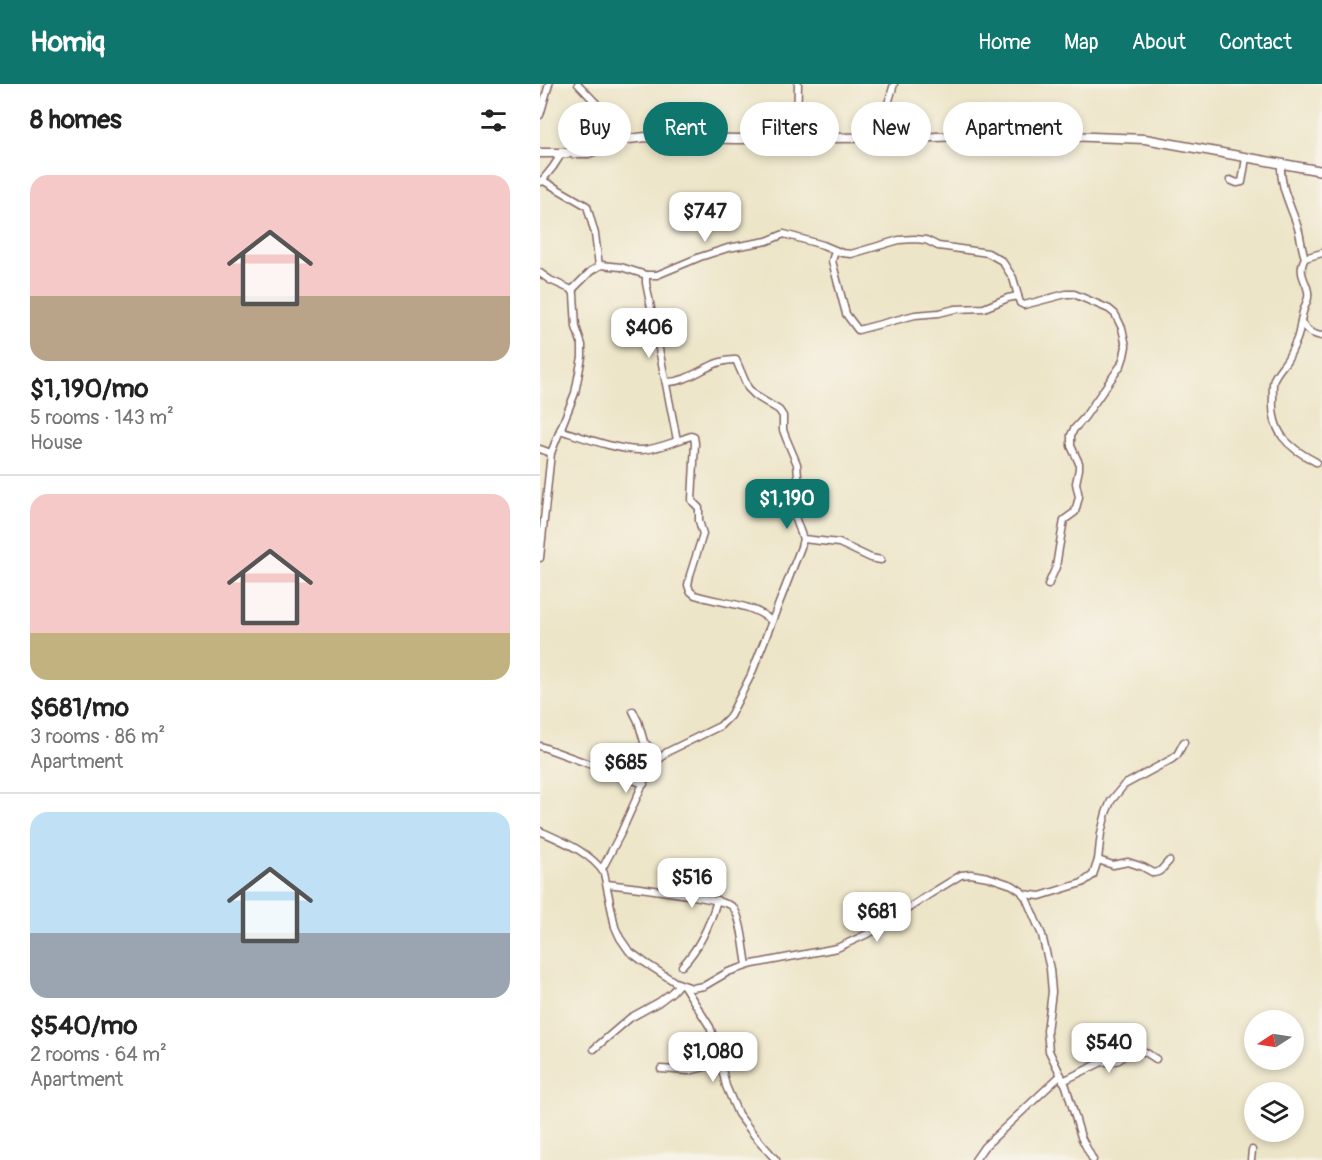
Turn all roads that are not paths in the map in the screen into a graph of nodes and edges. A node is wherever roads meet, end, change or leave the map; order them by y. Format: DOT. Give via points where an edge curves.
graph roads {
  1 [pos="549,84"];
  2 [pos="578,84"];
  3 [pos="798,84"];
  4 [pos="894,84"];
  5 [pos="595,102"];
  6 [pos="798,102"];
  7 [pos="888,102"];
  8 [pos="540,115"];
  9 [pos="931,136"];
  10 [pos="631,139"];
  11 [pos="740,140"];
  12 [pos="540,153"];
  13 [pos="558,153"];
  14 [pos="560,156"];
  15 [pos="1246,158"];
  16 [pos="1281,164"];
  17 [pos="1322,171"];
  18 [pos="1230,180"];
  19 [pos="541,181"];
  20 [pos="835,251"];
  21 [pos="1322,253"];
  22 [pos="1305,258"];
  23 [pos="599,266"];
  24 [pos="540,273"];
  25 [pos="646,275"];
  26 [pos="572,290"];
  27 [pos="1018,296"];
  28 [pos="1301,322"];
  29 [pos="1322,336"];
  30 [pos="666,382"];
  31 [pos="560,430"];
  32 [pos="677,440"];
  33 [pos="540,449"];
  34 [pos="551,453"];
  35 [pos="1316,462"];
  36 [pos="803,539"];
  37 [pos="540,558"];
  38 [pos="881,560"];
  39 [pos="1048,585"];
  40 [pos="772,621"];
  41 [pos="633,711"];
  42 [pos="1184,742"];
  43 [pos="540,746"];
  44 [pos="660,758"];
  45 [pos="644,784"];
  46 [pos="540,831"];
  47 [pos="1098,860"];
  48 [pos="1169,861"];
  49 [pos="602,869"];
  50 [pos="607,884"];
  51 [pos="1023,894"];
  52 [pos="717,900"];
  53 [pos="747,965"];
  54 [pos="682,966"];
  55 [pos="681,985"];
  56 [pos="594,1049"];
  57 [pos="1156,1059"];
  58 [pos="721,1063"];
  59 [pos="661,1069"];
  60 [pos="1062,1078"];
  61 [pos="1252,1150"];
  62 [pos="776,1160"];
  63 [pos="975,1160"];
  64 [pos="1093,1160"];
  65 [pos="1251,1160"];
  1 -- 8 [label="street"];
  2 -- 5 [label="street"];
  3 -- 6 [label="street"];
  4 -- 7 [label="street"];
  9 -- 15 [label="main road" via="1012,134 1145,139"];
  10 -- 11 [label="main road"];
  12 -- 13 [label="main road"];
  14 -- 19 [label="street"];
  15 -- 16 [label="main road"];
  15 -- 18 [label="street" via="1242,182"];
  16 -- 17 [label="main road"];
  16 -- 22 [label="street" via="1284,192 1298,226"];
  19 -- 23 [label="street" via="587,206"];
  20 -- 25 [label="street" via="784,234 700,257 657,275"];
  20 -- 27 [label="street" via="851,254 914,239 988,253 1002,261"];
  20 -- 27 [label="street" via="832,261 846,314 858,330 910,316 984,308"];
  21 -- 22 [label="street"];
  22 -- 28 [label="street" via="1302,272 1308,297"];
  23 -- 25 [label="street" via="621,267"];
  23 -- 26 [label="street"];
  24 -- 26 [label="street"];
  25 -- 30 [label="street"];
  26 -- 31 [label="street" via="582,354 575,393"];
  27 -- 39 [label="street" via="1024,305 1074,294 1109,309 1122,328 1126,345 1121,365 1071,435 1071,446 1079,463 1079,497 1074,512 1064,520 1057,565"];
  28 -- 29 [label="street" via="1306,331"];
  28 -- 35 [label="street" via="1298,337 1274,379 1272,414 1283,439"];
  30 -- 32 [label="street"];
  30 -- 36 [label="street" via="736,360 748,388 783,416 783,430 797,464 799,487 794,514"];
  31 -- 32 [label="street" via="635,450"];
  31 -- 34 [label="street"];
  32 -- 40 [label="street" via="694,438 692,500 699,508 703,534 689,579 690,591 747,607"];
  33 -- 34 [label="street"];
  34 -- 37 [label="street"];
  36 -- 38 [label="street" via="839,543"];
  36 -- 40 [label="street"];
  40 -- 44 [label="street" via="730,716 720,726"];
  41 -- 44 [label="street" via="644,742"];
  42 -- 47 [label="street" via="1172,759 1116,793 1106,813"];
  43 -- 45 [label="street"];
  44 -- 45 [label="street"];
  45 -- 49 [label="street"];
  46 -- 49 [label="street" via="582,853"];
  47 -- 48 [label="street" via="1113,865 1128,862 1154,873"];
  47 -- 51 [label="street" via="1093,875 1082,883 1040,896"];
  49 -- 50 [label="street"];
  50 -- 52 [label="street"];
  50 -- 55 [label="street" via="615,926 629,951"];
  51 -- 53 [label="street" via="1012,885 988,877 962,875 876,930 837,948"];
  51 -- 60 [label="street" via="1038,924 1050,969 1047,1046"];
  52 -- 53 [label="street" via="733,907"];
  52 -- 54 [label="street" via="698,946"];
  53 -- 55 [label="street" via="698,988"];
  55 -- 56 [label="street" via="630,1018"];
  55 -- 58 [label="street" via="710,1027"];
  57 -- 60 [label="street" via="1132,1049 1119,1060 1102,1062"];
  58 -- 59 [label="street" via="689,1071"];
  58 -- 62 [label="street" via="738,1114"];
  60 -- 63 [label="street" via="984,1147"];
  60 -- 64 [label="street" via="1081,1137"];
  61 -- 65 [label="street"];
}
